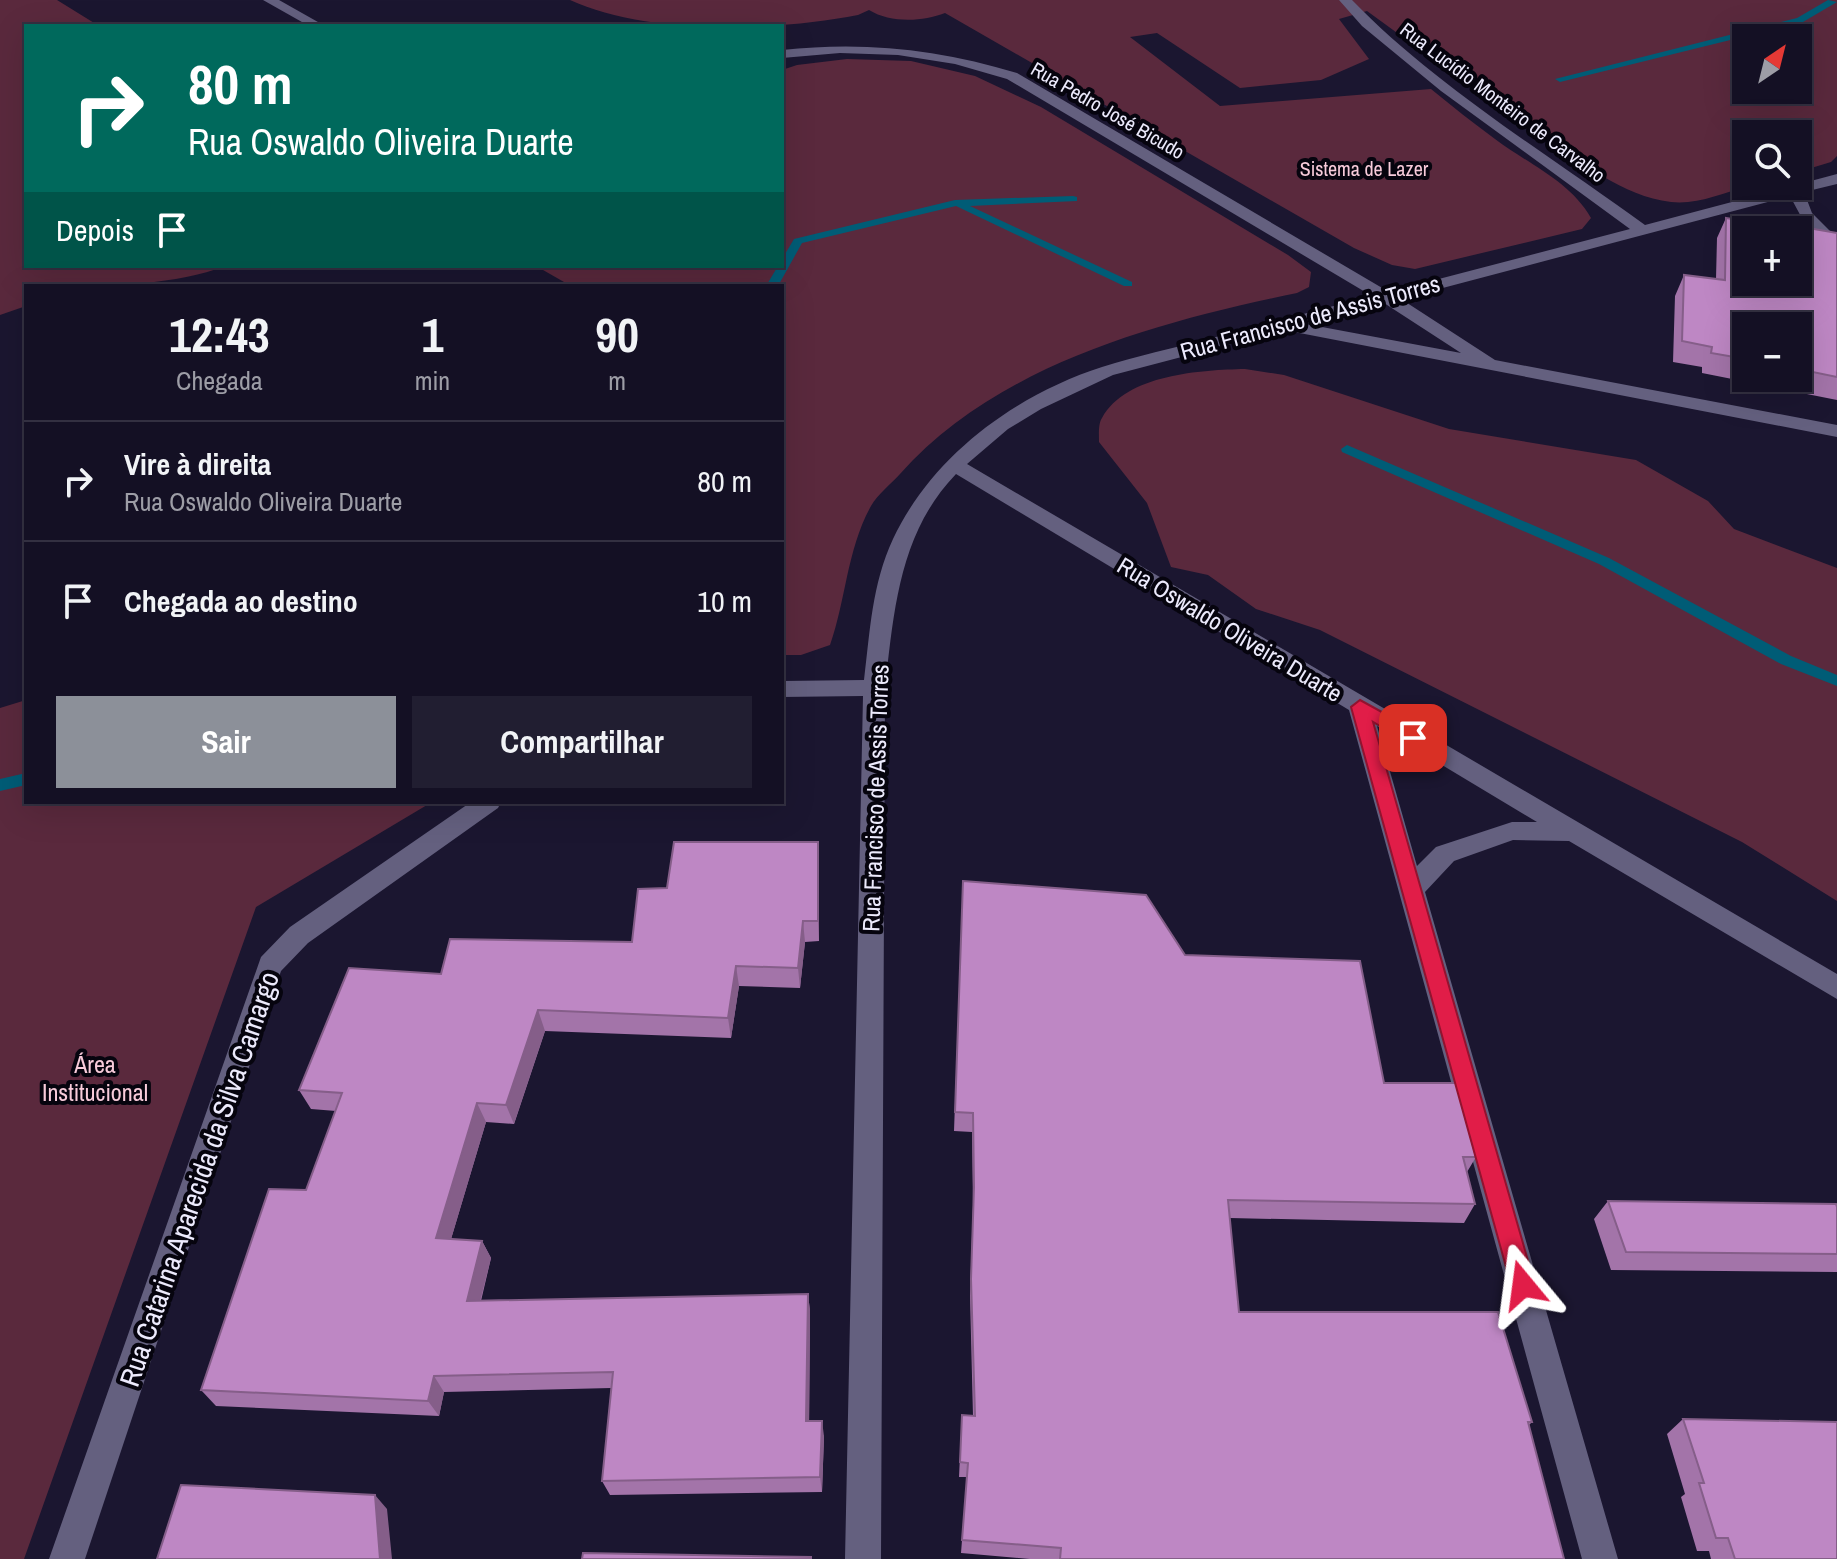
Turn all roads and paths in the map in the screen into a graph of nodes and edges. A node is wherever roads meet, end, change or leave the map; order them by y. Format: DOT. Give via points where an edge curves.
graph roads {
  1 [pos="1345,0"];
  2 [pos="274,1"];
  3 [pos="315,24"];
  4 [pos="784,54"];
  5 [pos="1837,179"];
  6 [pos="1812,184"];
  7 [pos="1754,200"];
  8 [pos="1797,200"];
  9 [pos="1680,221"];
  10 [pos="1720,228"];
  11 [pos="1642,230"];
  12 [pos="1812,244"];
  13 [pos="1837,247"];
  14 [pos="1386,297"];
  15 [pos="1278,324"];
  16 [pos="1489,364"];
  17 [pos="1837,431"];
  18 [pos="953,464"];
  19 [pos="874,688"];
  20 [pos="784,689"];
  21 [pos="1360,707"];
  22 [pos="486,804"];
  23 [pos="1574,832"];
  24 [pos="1411,889"];
  25 [pos="1837,988"];
  26 [pos="67,1559"];
  27 [pos="863,1559"];
  28 [pos="1600,1559"];
  1 -- 11 [label="street, Rua Lucídio Monteiro de Carvalho" via="1446,88"];
  2 -- 3 [label="street"];
  4 -- 14 [label="street, Rua Pedro José Bicudo" via="844,48 910,52 1012,76"];
  5 -- 6 [label="street, Rua Francisco de Assis Torres"];
  7 -- 9 [label="street, Rua Francisco de Assis Torres"];
  8 -- 13 [label="street" via="1809,221"];
  9 -- 10 [label="street"];
  9 -- 11 [label="street, Rua Francisco de Assis Torres"];
  11 -- 14 [label="street, Rua Francisco de Assis Torres"];
  12 -- 13 [label="street"];
  14 -- 15 [label="street, Rua Francisco de Assis Torres"];
  14 -- 16 [label="street, Rua Pedro José Bicudo"];
  15 -- 16 [label="street"];
  15 -- 18 [label="street, Rua Francisco de Assis Torres" via="1107,371 1056,392 1010,417"];
  16 -- 17 [label="street"];
  18 -- 19 [label="street, Rua Francisco de Assis Torres" via="927,495 888,580"];
  18 -- 21 [label="street, Rua Oswaldo Oliveira Duarte"];
  19 -- 20 [label="street"];
  19 -- 27 [label="street, Rua Francisco de Assis Torres"];
  21 -- 23 [label="street, Rua Oswaldo Oliveira Duarte"];
  21 -- 24 [label="street"];
  22 -- 26 [label="street, Rua Catarina Aparecida da Silva Camargo" via="309,928 270,965"];
  23 -- 24 [label="street" via="1512,831 1445,854"];
  23 -- 25 [label="street, Rua Oswaldo Oliveira Duarte"];
  24 -- 28 [label="street"];
}
